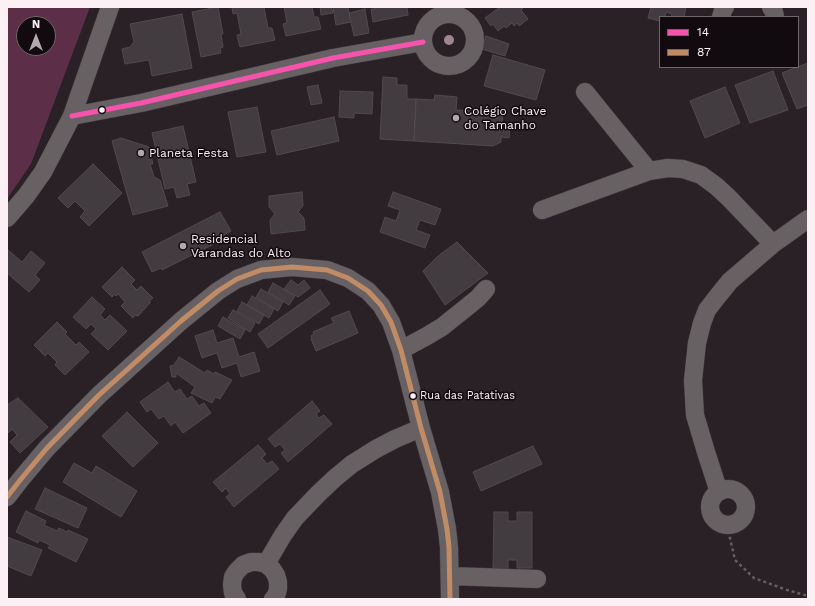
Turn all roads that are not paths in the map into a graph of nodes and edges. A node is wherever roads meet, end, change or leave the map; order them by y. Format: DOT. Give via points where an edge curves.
graph roads {
  1 [pos="110,7"];
  2 [pos="423,42"];
  3 [pos="585,92"];
  4 [pos="72,116"];
  5 [pos="650,171"];
  6 [pos="542,210"];
  7 [pos="7,218"];
  8 [pos="808,219"];
  9 [pos="773,244"];
  10 [pos="486,289"];
  11 [pos="401,350"];
  12 [pos="420,428"];
  13 [pos="719,492"];
  14 [pos="7,497"];
  15 [pos="266,564"];
  16 [pos="450,576"];
  17 [pos="537,579"];
  18 [pos="237,599"];
  19 [pos="273,599"];
  20 [pos="450,599"];
  1 -- 4 [label="street"];
  2 -- 4 [label="street" via="333,58 141,103"];
  3 -- 5 [label="street"];
  4 -- 7 [label="street" via="43,172"];
  5 -- 6 [label="street"];
  5 -- 9 [label="street" via="683,169 700,175 728,197"];
  8 -- 9 [label="street"];
  9 -- 13 [label="street" via="730,281 717,296 707,310 697,343 693,380 695,415"];
  10 -- 11 [label="street" via="446,324"];
  11 -- 12 [label="street"];
  11 -- 14 [label="street" via="391,322 381,305 368,291 348,278 326,270 292,267 261,270 237,279 218,291 170,331 99,395 48,448"];
  12 -- 15 [label="street" via="352,464 335,478 295,518"];
  12 -- 16 [label="street" via="440,492 447,529"];
  13 -- 13 [label="street" via="731,490 741,496 745,512 738,522 721,524 712,517 711,500"];
  15 -- 18 [label="street" via="250,562 237,571 232,586"];
  15 -- 19 [label="street" via="276,575 278,582 276,596"];
  16 -- 17 [label="street"];
  16 -- 20 [label="street"];
}
